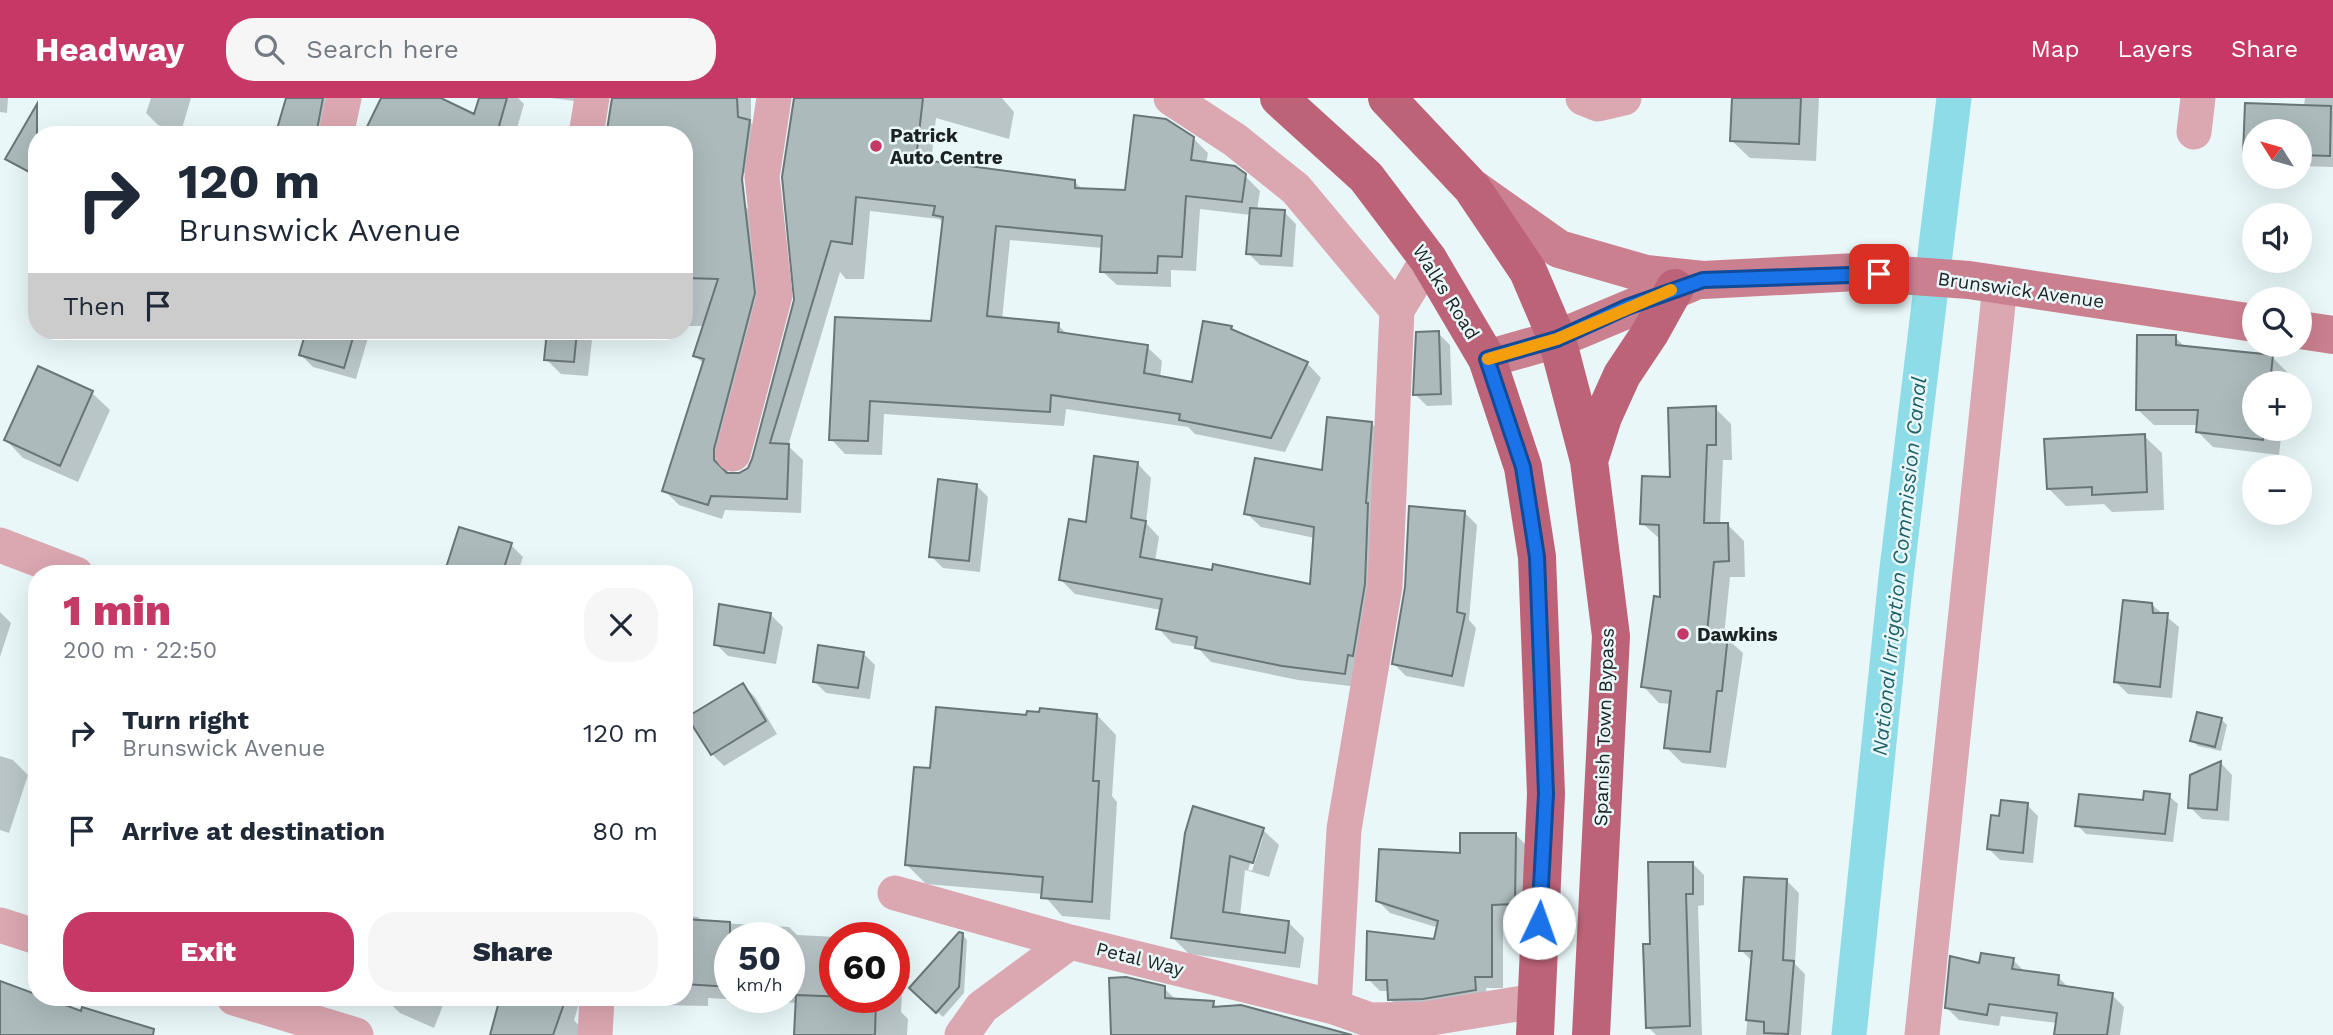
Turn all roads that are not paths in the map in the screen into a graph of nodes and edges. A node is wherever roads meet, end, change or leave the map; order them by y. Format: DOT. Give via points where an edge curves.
graph roads {
  1 [pos="344,98"];
  2 [pos="592,98"];
  3 [pos="774,98"];
  4 [pos="1171,98"];
  5 [pos="1279,98"];
  6 [pos="1387,98"];
  7 [pos="1583,98"];
  8 [pos="1624,98"];
  9 [pos="2198,98"];
  10 [pos="338,126"];
  11 [pos="587,126"];
  12 [pos="2194,132"];
  13 [pos="1472,188"];
  14 [pos="1428,258"];
  15 [pos="1984,283"];
  16 [pos="1689,284"];
  17 [pos="1398,310"];
  18 [pos="2242,321"];
  19 [pos="2312,332"];
  20 [pos="2333,335"];
  21 [pos="1557,339"];
  22 [pos="1487,359"];
  23 [pos="733,454"];
  24 [pos="1589,461"];
  25 [pos="0,545"];
  26 [pos="52,565"];
  27 [pos="895,893"];
  28 [pos="0,925"];
  29 [pos="28,934"];
  30 [pos="1070,942"];
  31 [pos="260,1006"];
  32 [pos="597,1006"];
  33 [pos="1334,1007"];
  34 [pos="1535,1018"];
  35 [pos="1370,1028"];
  36 [pos="356,1035"];
  37 [pos="595,1035"];
  38 [pos="962,1035"];
  39 [pos="1591,1035"];
  40 [pos="1922,1035"];
  1 -- 10 [label="street"];
  2 -- 11 [label="street"];
  3 -- 23 [label="street" via="762,177 775,295"];
  4 -- 17 [label="street" via="1235,140 1296,189"];
  5 -- 14 [label="main road, Walks Road" via="1366,177"];
  6 -- 13 [label="main road"];
  7 -- 8 [label="street" via="1598,104"];
  9 -- 12 [label="street"];
  13 -- 16 [label="main road, Brunswick Avenue" via="1559,249"];
  13 -- 21 [label="main road" via="1528,271"];
  14 -- 17 [label="street"];
  14 -- 22 [label="main road, Walks Road"];
  15 -- 16 [label="main road, Brunswick Avenue" via="1857,272"];
  15 -- 18 [label="main road, Brunswick Avenue"];
  15 -- 40 [label="street"];
  16 -- 21 [label="main road, Brunswick Avenue"];
  16 -- 24 [label="main road" via="1622,375"];
  17 -- 33 [label="street" via="1385,586 1344,829"];
  19 -- 20 [label="main road"];
  21 -- 22 [label="main road, Brunswick Avenue"];
  21 -- 24 [label="main road, Spanish Town Bypass"];
  22 -- 34 [label="main road, Walks Road" via="1523,467 1537,557 1546,794"];
  24 -- 39 [label="main road, Spanish Town Bypass" via="1611,636"];
  25 -- 26 [label="street"];
  27 -- 30 [label="street, Petal Way"];
  28 -- 29 [label="street"];
  30 -- 33 [label="street, Petal Way"];
  30 -- 38 [label="street" via="982,1007"];
  31 -- 36 [label="street"];
  32 -- 37 [label="street"];
  33 -- 35 [label="street, Petal Way"];
  34 -- 35 [label="street" via="1425,1019"];
}
